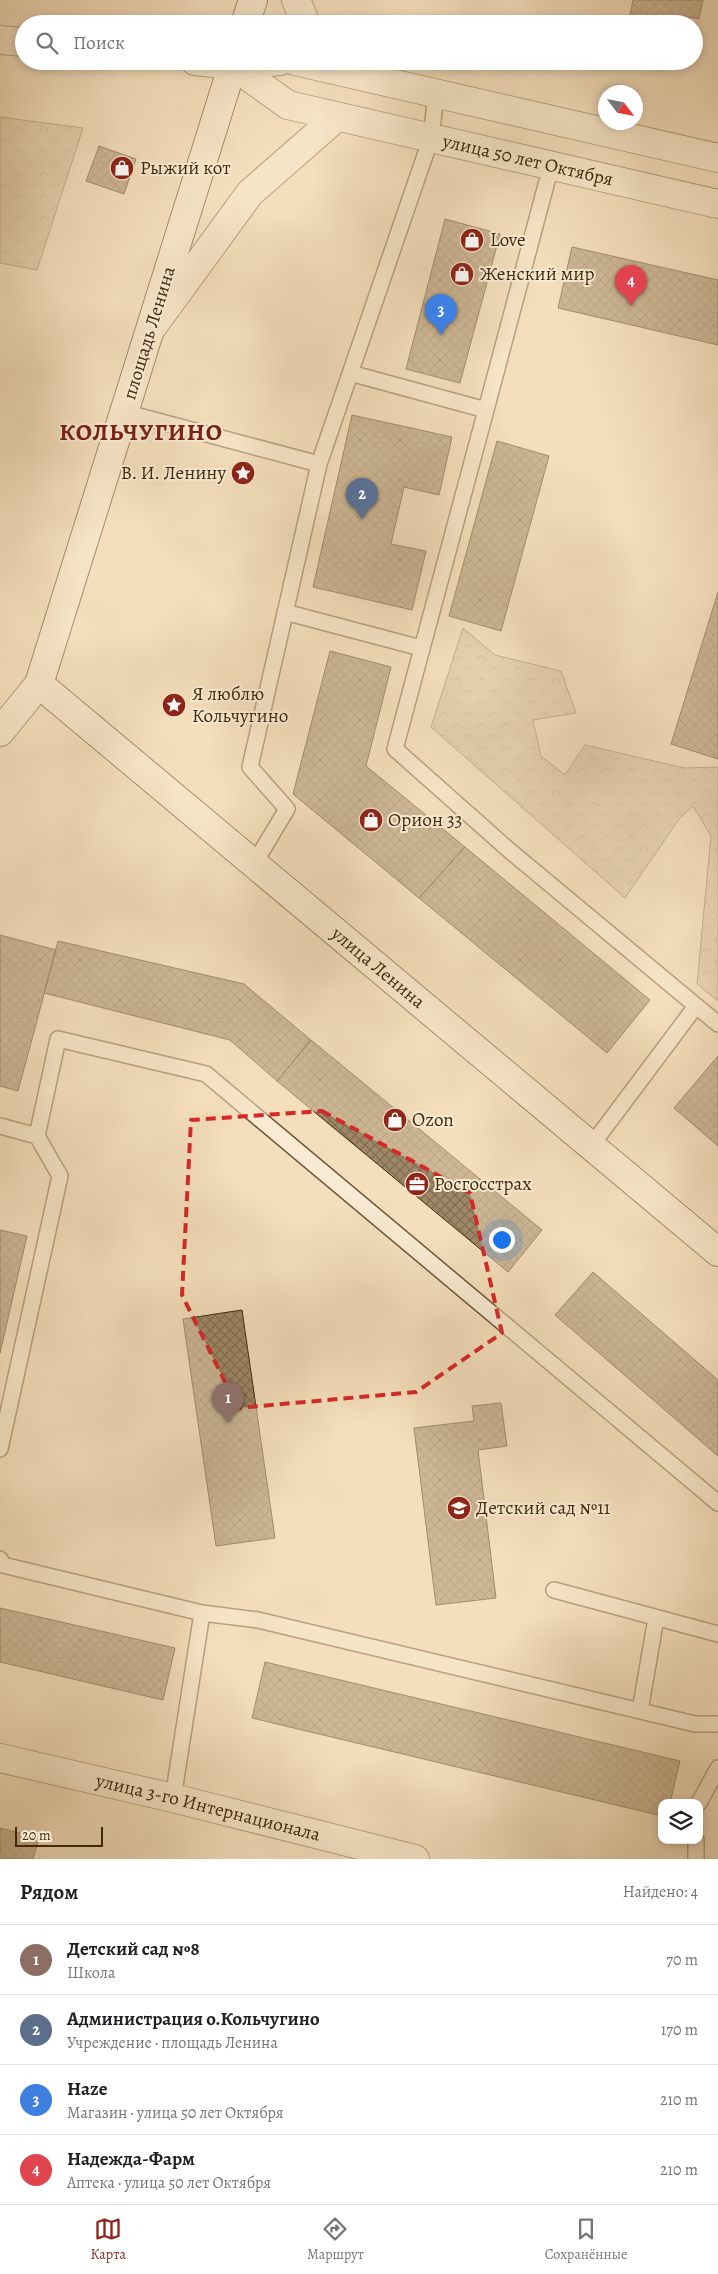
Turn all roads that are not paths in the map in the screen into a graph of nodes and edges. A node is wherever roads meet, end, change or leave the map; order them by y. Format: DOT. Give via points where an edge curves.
graph roads {
  1 [pos="253,0"];
  2 [pos="296,0"];
  3 [pos="248,15"];
  4 [pos="302,15"];
  5 [pos="0,40"];
  6 [pos="15,41"];
  7 [pos="231,70"];
  8 [pos="242,70"];
  9 [pos="355,70"];
  10 [pos="436,94"];
  11 [pos="337,116"];
  12 [pos="431,138"];
  13 [pos="718,158"];
  14 [pos="551,166"];
  15 [pos="718,204"];
  16 [pos="149,332"];
  17 [pos="350,373"];
  18 [pos="486,410"];
  19 [pos="124,412"];
  20 [pos="319,464"];
  21 [pos="285,612"];
  22 [pos="420,648"];
  23 [pos="39,684"];
  24 [pos="0,732"];
  25 [pos="254,864"];
  26 [pos="696,1006"];
  27 [pos="718,1024"];
  28 [pos="0,1126"];
  29 [pos="37,1136"];
  30 [pos="591,1146"];
  31 [pos="718,1252"];
  32 [pos="0,1448"];
  33 [pos="718,1503"];
  34 [pos="0,1559"];
  35 [pos="554,1590"];
  36 [pos="202,1613"];
  37 [pos="656,1618"];
  38 [pos="718,1634"];
  39 [pos="640,1711"];
  40 [pos="718,1724"];
  41 [pos="0,1758"];
  42 [pos="718,1768"];
  43 [pos="173,1798"];
  44 [pos="701,1799"];
  45 [pos="696,1844"];
  46 [pos="415,1859"];
  47 [pos="696,1859"];
  1 -- 3 [label="street"];
  2 -- 4 [label="street"];
  5 -- 6 [label="street"];
  7 -- 16 [label="street, площадь Ленина"];
  8 -- 11 [label="street, улица 50 лет Октября" via="288,105"];
  9 -- 10 [label="street"];
  10 -- 12 [label="lane"];
  10 -- 13 [label="street"];
  11 -- 12 [label="street, улица 50 лет Октября"];
  11 -- 16 [label="street" via="250,193"];
  12 -- 14 [label="street, улица 50 лет Октября"];
  12 -- 17 [label="lane"];
  14 -- 15 [label="street, улица 50 лет Октября"];
  14 -- 18 [label="lane"];
  16 -- 19 [label="street, площадь Ленина"];
  17 -- 18 [label="lane"];
  17 -- 20 [label="lane"];
  18 -- 22 [label="lane"];
  19 -- 20 [label="lane"];
  19 -- 23 [label="street, площадь Ленина"];
  20 -- 21 [label="lane"];
  21 -- 22 [label="lane"];
  21 -- 25 [label="lane" via="250,767 287,809"];
  22 -- 26 [label="lane" via="395,748 510,851"];
  23 -- 24 [label="street, площадь Ленина"];
  23 -- 25 [label="street, улица Ленина"];
  25 -- 30 [label="street, улица Ленина"];
  26 -- 27 [label="lane"];
  26 -- 30 [label="lane"];
  28 -- 29 [label="lane"];
  29 -- 32 [label="lane" via="60,1176"];
  29 -- 33 [label="lane" via="58,1039 206,1074"];
  30 -- 31 [label="street, улица Ленина"];
  34 -- 36 [label="lane" via="3,1565"];
  35 -- 37 [label="lane"];
  36 -- 39 [label="lane" via="258,1620"];
  36 -- 43 [label="lane"];
  37 -- 38 [label="lane"];
  37 -- 39 [label="lane"];
  39 -- 40 [label="lane" via="695,1724"];
  41 -- 43 [label="street, улица 3-го Интернационала"];
  42 -- 44 [label="lane"];
  43 -- 46 [label="street, улица 3-го Интернационала"];
  45 -- 47 [label="lane"];
}
